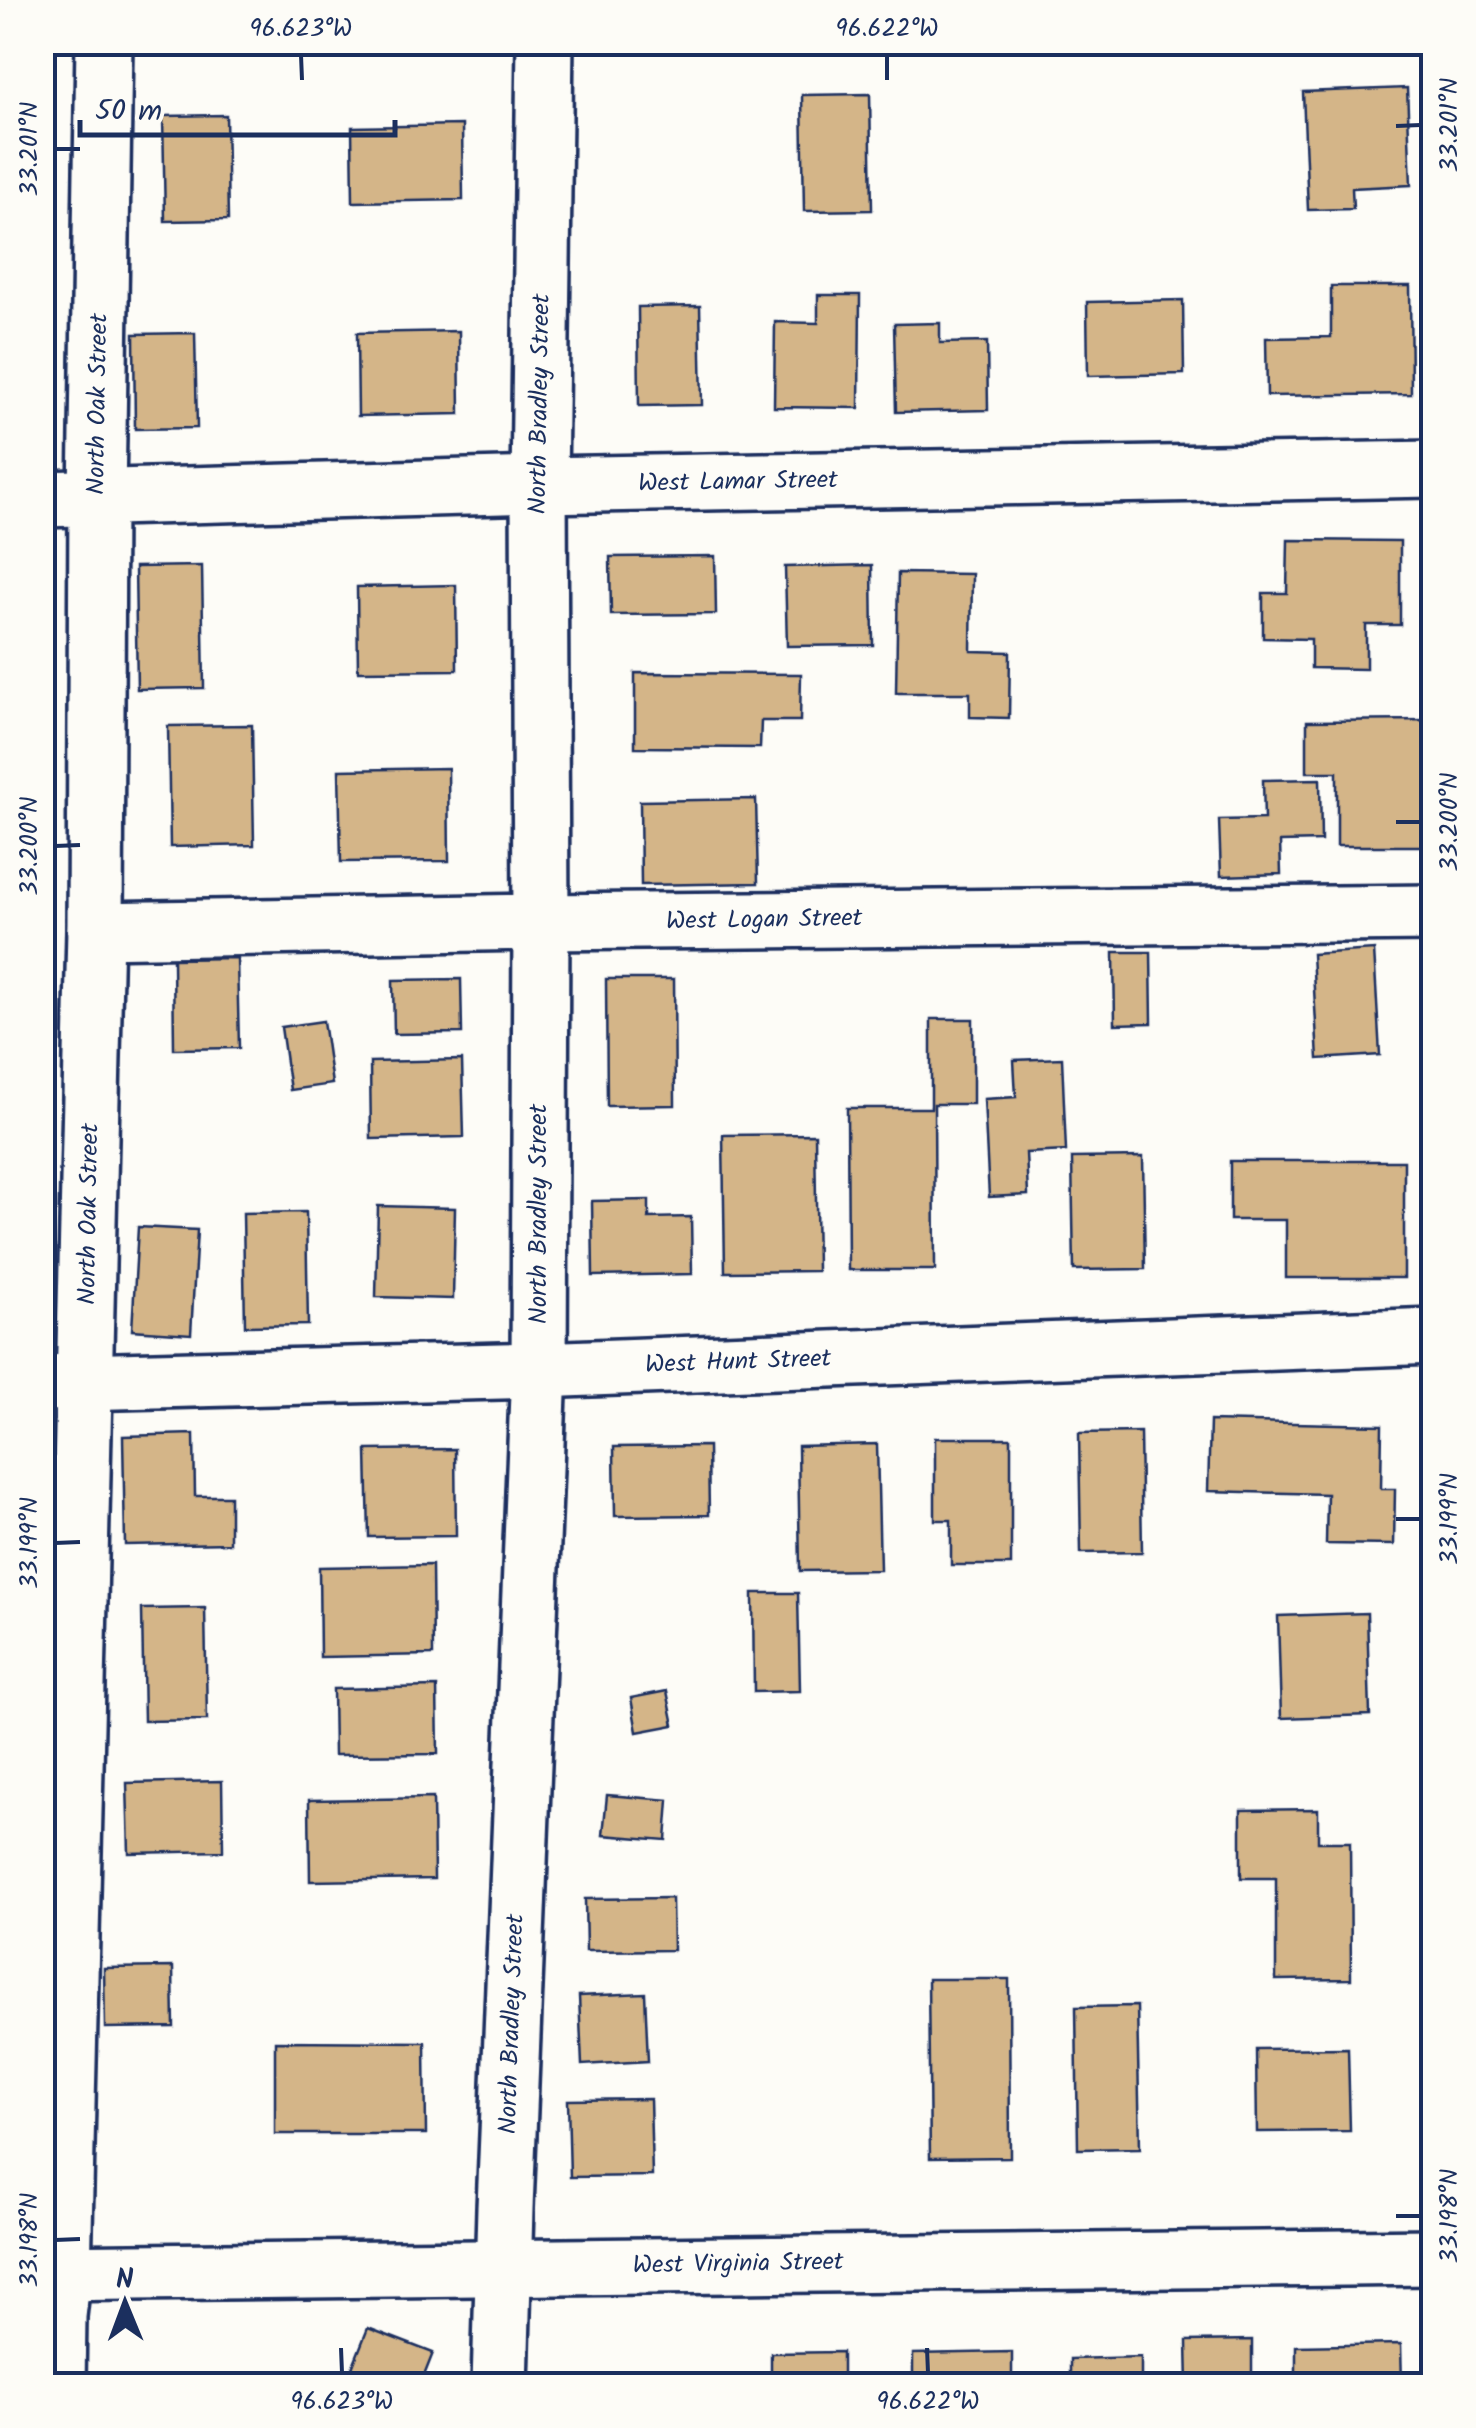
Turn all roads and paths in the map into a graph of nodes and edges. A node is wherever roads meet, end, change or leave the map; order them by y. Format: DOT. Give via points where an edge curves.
graph roads {
  1 [pos="104,42"];
  2 [pos="566,42"];
  3 [pos="545,43"];
  4 [pos="1434,469"];
  5 [pos="539,486"];
  6 [pos="97,498"];
  7 [pos="42,499"];
  8 [pos="1434,913"];
  9 [pos="541,922"];
  10 [pos="95,930"];
  11 [pos="1434,1336"];
  12 [pos="538,1370"];
  13 [pos="64,1382"];
  14 [pos="1434,2257"];
  15 [pos="502,2266"];
  16 [pos="53,2273"];
  17 [pos="57,2386"];
  18 [pos="500,2386"];
  1 -- 6 [label="street, North Oak Street"];
  2 -- 3 [label="street"];
  3 -- 5 [label="street, North Bradley Street"];
  4 -- 5 [label="street, West Lamar Street"];
  5 -- 6 [label="street, West Lamar Street"];
  5 -- 9 [label="street, North Bradley Street"];
  6 -- 7 [label="street, West Lamar Street"];
  6 -- 10 [label="street, North Oak Street"];
  8 -- 9 [label="street, West Logan Street"];
  9 -- 10 [label="street, West Logan Street"];
  9 -- 12 [label="street, North Bradley Street"];
  10 -- 13 [label="street, North Oak Street"];
  11 -- 12 [label="street, West Hunt Street"];
  12 -- 13 [label="street, West Hunt Street"];
  12 -- 15 [label="street, North Bradley Street"];
  13 -- 16 [label="street, North Oak Street"];
  14 -- 15 [label="street, West Virginia Street"];
  15 -- 16 [label="street, West Virginia Street"];
  15 -- 18 [label="street, North Bradley Street"];
  16 -- 17 [label="street, North Oak Street"];
}
